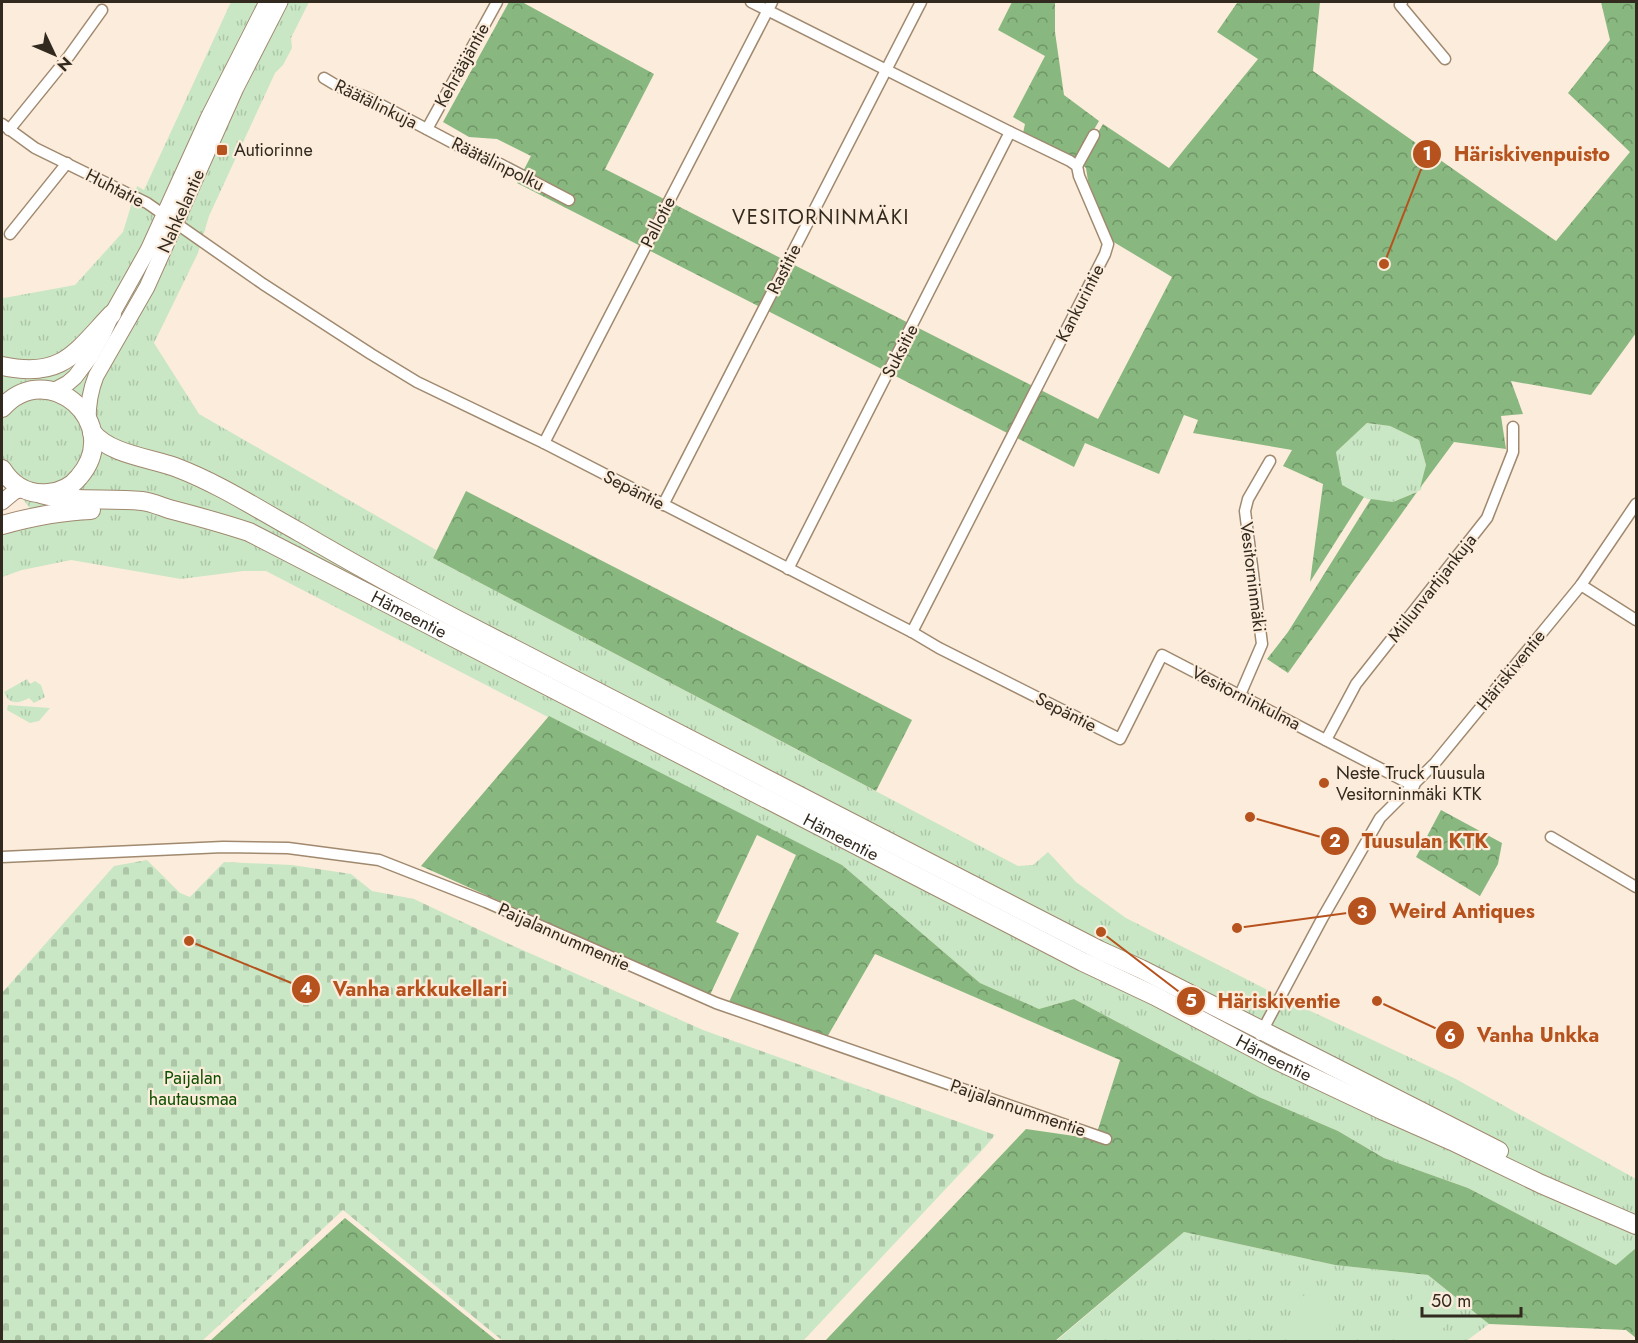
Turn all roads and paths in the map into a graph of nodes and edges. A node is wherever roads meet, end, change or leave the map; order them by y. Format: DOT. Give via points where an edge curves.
graph roads {
  1 [pos="267,2"];
  2 [pos="280,2"];
  3 [pos="497,2"];
  4 [pos="752,2"];
  5 [pos="921,2"];
  6 [pos="1402,2"];
  7 [pos="770,6"];
  8 [pos="102,10"];
  9 [pos="1445,59"];
  10 [pos="886,70"];
  11 [pos="324,78"];
  12 [pos="5,127"];
  13 [pos="427,129"];
  14 [pos="1010,132"];
  15 [pos="1094,135"];
  16 [pos="66,163"];
  17 [pos="1077,166"];
  18 [pos="569,200"];
  19 [pos="169,219"];
  20 [pos="10,234"];
  21 [pos="112,314"];
  22 [pos="2,366"];
  23 [pos="2,378"];
  24 [pos="50,390"];
  25 [pos="2,408"];
  26 [pos="90,427"];
  27 [pos="1513,427"];
  28 [pos="544,443"];
  29 [pos="1270,461"];
  30 [pos="2,469"];
  31 [pos="22,489"];
  32 [pos="41,494"];
  33 [pos="2,502"];
  34 [pos="1636,504"];
  35 [pos="663,505"];
  36 [pos="167,508"];
  37 [pos="2,525"];
  38 [pos="788,569"];
  39 [pos="1581,585"];
  40 [pos="1636,620"];
  41 [pos="912,632"];
  42 [pos="1240,695"];
  43 [pos="1120,739"];
  44 [pos="1326,740"];
  45 [pos="1414,786"];
  46 [pos="1551,837"];
  47 [pos="2,857"];
  48 [pos="1636,887"];
  49 [pos="1263,1030"];
  50 [pos="1253,1049"];
  51 [pos="1106,1138"];
  52 [pos="1633,1223"];
  1 -- 19 [label="main road, Nahkelantie" via="213,108"];
  2 -- 19 [label="main road, Nahkelantie"];
  3 -- 13 [label="street, Kehrääjäntie"];
  4 -- 7 [label="street"];
  5 -- 10 [label="street, Rastitie"];
  6 -- 9 [label="street" via="1400,5"];
  7 -- 10 [label="street"];
  7 -- 28 [label="street, Pallotie"];
  8 -- 12 [label="street, Huhtatie" via="69,56"];
  10 -- 14 [label="street"];
  10 -- 35 [label="street, Rastitie"];
  11 -- 13 [label="street, Räätälinkuja"];
  12 -- 16 [label="street, Huhtatie"];
  13 -- 18 [label="street, Räätälinpolku"];
  14 -- 17 [label="street"];
  14 -- 38 [label="street, Suksitie"];
  15 -- 17 [label="street"];
  16 -- 19 [label="street, Huhtatie" via="147,203"];
  16 -- 20 [label="street, Huhtatie"];
  17 -- 41 [label="street, Kankurintie" via="1108,244 1105,254"];
  19 -- 21 [label="main road, Nahkelantie"];
  19 -- 26 [label="main road, Nahkelantie" via="147,287 91,387"];
  19 -- 28 [label="street, Sepäntie" via="417,382"];
  21 -- 22 [label="main road" via="76,353 57,364 35,369"];
  21 -- 24 [label="main road, Nahkelantie" via="83,367 68,383"];
  23 -- 24 [label="main road"];
  24 -- 25 [label="main road" via="27,391"];
  24 -- 26 [label="main road, Hämeentie" via="77,404"];
  26 -- 32 [label="main road" via="93,452 84,472 62,490"];
  26 -- 49 [label="main road, Hämeentie" via="99,440 114,448 189,472 230,491 458,620"];
  27 -- 44 [label="street, Miilunvartijankuja" via="1513,452 1487,518 1356,684"];
  28 -- 35 [label="street, Sepäntie"];
  29 -- 42 [label="street, Vesitorninmäki" via="1245,511 1262,644"];
  30 -- 31 [label="main road"];
  31 -- 32 [label="main road, Hämeentie"];
  31 -- 33 [label="main road"];
  32 -- 36 [label="main road, Hämeentie" via="66,499 145,501"];
  34 -- 39 [label="street, Häriskiventie"];
  35 -- 38 [label="street, Sepäntie"];
  36 -- 37 [label="main road" via="77,510"];
  36 -- 50 [label="main road, Hämeentie" via="222,523 272,543"];
  38 -- 41 [label="street, Sepäntie"];
  39 -- 40 [label="street"];
  39 -- 45 [label="street, Häriskiventie"];
  41 -- 43 [label="street, Sepäntie"];
  42 -- 43 [label="street, Vesitorninkulma" via="1162,655"];
  42 -- 44 [label="street, Vesitorninkulma"];
  44 -- 45 [label="street, Vesitorninkulma"];
  45 -- 49 [label="street, Häriskiventie" via="1380,818"];
  46 -- 48 [label="street"];
  47 -- 51 [label="street, Paijalannummentie" via="223,847 288,848 379,860 486,902 716,1003"];
  49 -- 50 [label="street, Häriskiventie"];
  49 -- 52 [label="main road, Hämeentie"];
  50 -- 52 [label="main road, Hämeentie"];
}
